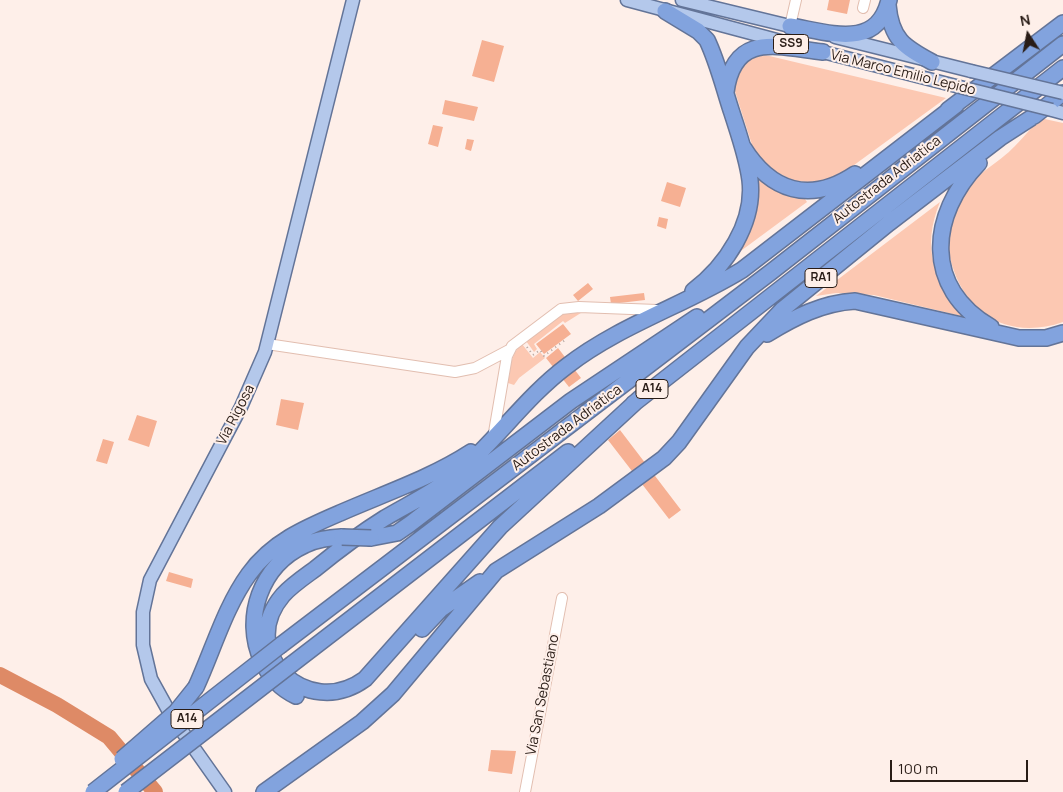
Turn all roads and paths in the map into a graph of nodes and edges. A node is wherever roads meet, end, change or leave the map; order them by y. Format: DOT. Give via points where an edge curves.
graph roads {
  1 [pos="360,0"];
  2 [pos="626,0"];
  3 [pos="682,0"];
  4 [pos="796,0"];
  5 [pos="696,2"];
  6 [pos="888,3"];
  7 [pos="352,5"];
  8 [pos="665,11"];
  9 [pos="1063,11"];
  10 [pos="1063,23"];
  11 [pos="790,26"];
  12 [pos="1063,44"];
  13 [pos="822,52"];
  14 [pos="932,62"];
  15 [pos="1010,63"];
  16 [pos="1063,68"];
  17 [pos="726,93"];
  18 [pos="1063,93"];
  19 [pos="956,105"];
  20 [pos="1058,111"];
  21 [pos="1032,118"];
  22 [pos="743,147"];
  23 [pos="771,272"];
  24 [pos="673,308"];
  25 [pos="1063,333"];
  26 [pos="1003,334"];
  27 [pos="521,339"];
  28 [pos="564,339"];
  29 [pos="267,344"];
  30 [pos="747,347"];
  31 [pos="509,350"];
  32 [pos="640,398"];
  33 [pos="493,438"];
  34 [pos="496,571"];
  35 [pos="562,598"];
  36 [pos="92,792"];
  37 [pos="126,792"];
  38 [pos="225,792"];
  39 [pos="264,792"];
  40 [pos="525,792"];
  1 -- 7 [label="main road, Via Rigosa"];
  2 -- 8 [label="main road, Via Marco Emilio Lepido / SS9"];
  3 -- 5 [label="main road, Via Marco Emilio Lepido / SS9"];
  4 -- 11 [label="street"];
  5 -- 11 [label="main road, Via Marco Emilio Lepido / SS9"];
  6 -- 11 [label="highway" via="878,23 862,34"];
  6 -- 14 [label="highway" via="890,22 896,36 905,46"];
  7 -- 29 [label="main road, Via Rigosa"];
  8 -- 13 [label="main road, Via Marco Emilio Lepido / SS9"];
  8 -- 17 [label="highway" via="703,35"];
  9 -- 15 [label="highway"];
  10 -- 15 [label="highway"];
  11 -- 14 [label="main road, Via Marco Emilio Lepido / SS9"];
  12 -- 23 [label="highway, Autostrada Adriatica / A14"];
  13 -- 17 [label="highway" via="765,46 750,49 735,61"];
  13 -- 20 [label="main road, Via Marco Emilio Lepido / SS9, bridge"];
  14 -- 18 [label="main road, Via Marco Emilio Lepido / SS9, bridge"];
  15 -- 19 [label="highway"];
  16 -- 32 [label="highway, Autostrada Adriatica / A14"];
  17 -- 22 [label="highway"];
  18 -- 21 [label="highway, RA1"];
  19 -- 22 [label="highway" via="845,180 827,188 805,190 772,180 754,166"];
  19 -- 24 [label="highway" via="774,248 708,291"];
  21 -- 26 [label="highway" via="971,172 954,195 942,223 942,261 954,294 972,315"];
  21 -- 30 [label="highway, RA1" via="1000,138 830,270 783,310"];
  22 -- 24 [label="highway" via="751,190 741,232 719,268"];
  23 -- 34 [label="highway, bridge" via="664,338 571,401 397,533 371,538 317,540 284,559 261,588 255,608 255,641 264,666 290,693 311,702 338,702 370,688 441,610"];
  23 -- 36 [label="highway, Autostrada Adriatica / A14, bridge"];
  24 -- 27 [label="street" via="648,311 568,308 554,313"];
  24 -- 33 [label="highway" via="616,333 565,367 533,395"];
  25 -- 26 [label="highway" via="1032,339"];
  26 -- 30 [label="highway" via="880,305 835,302 789,320"];
  27 -- 28 [label="path" via="533,355 540,350 544,356"];
  27 -- 31 [label="street"];
  29 -- 31 [label="street" via="455,372 475,368"];
  29 -- 38 [label="main road, Via Rigosa" via="242,407 150,580 143,612 143,645 154,686"];
  30 -- 34 [label="highway, RA1" via="664,458 599,506"];
  31 -- 33 [label="street"];
  32 -- 33 [label="highway" via="500,527 365,679 345,691 334,693 308,691 298,686 277,666 267,641 270,617 282,596 338,550 449,480"];
  32 -- 37 [label="highway, Autostrada Adriatica / A14, bridge"];
  33 -- 36 [label="highway, bridge" via="459,460 307,527 275,546 242,585 196,687 176,712 133,748"];
  34 -- 39 [label="highway" via="393,694 362,722"];
  35 -- 40 [label="street, Via San Sebastiano"];
}
